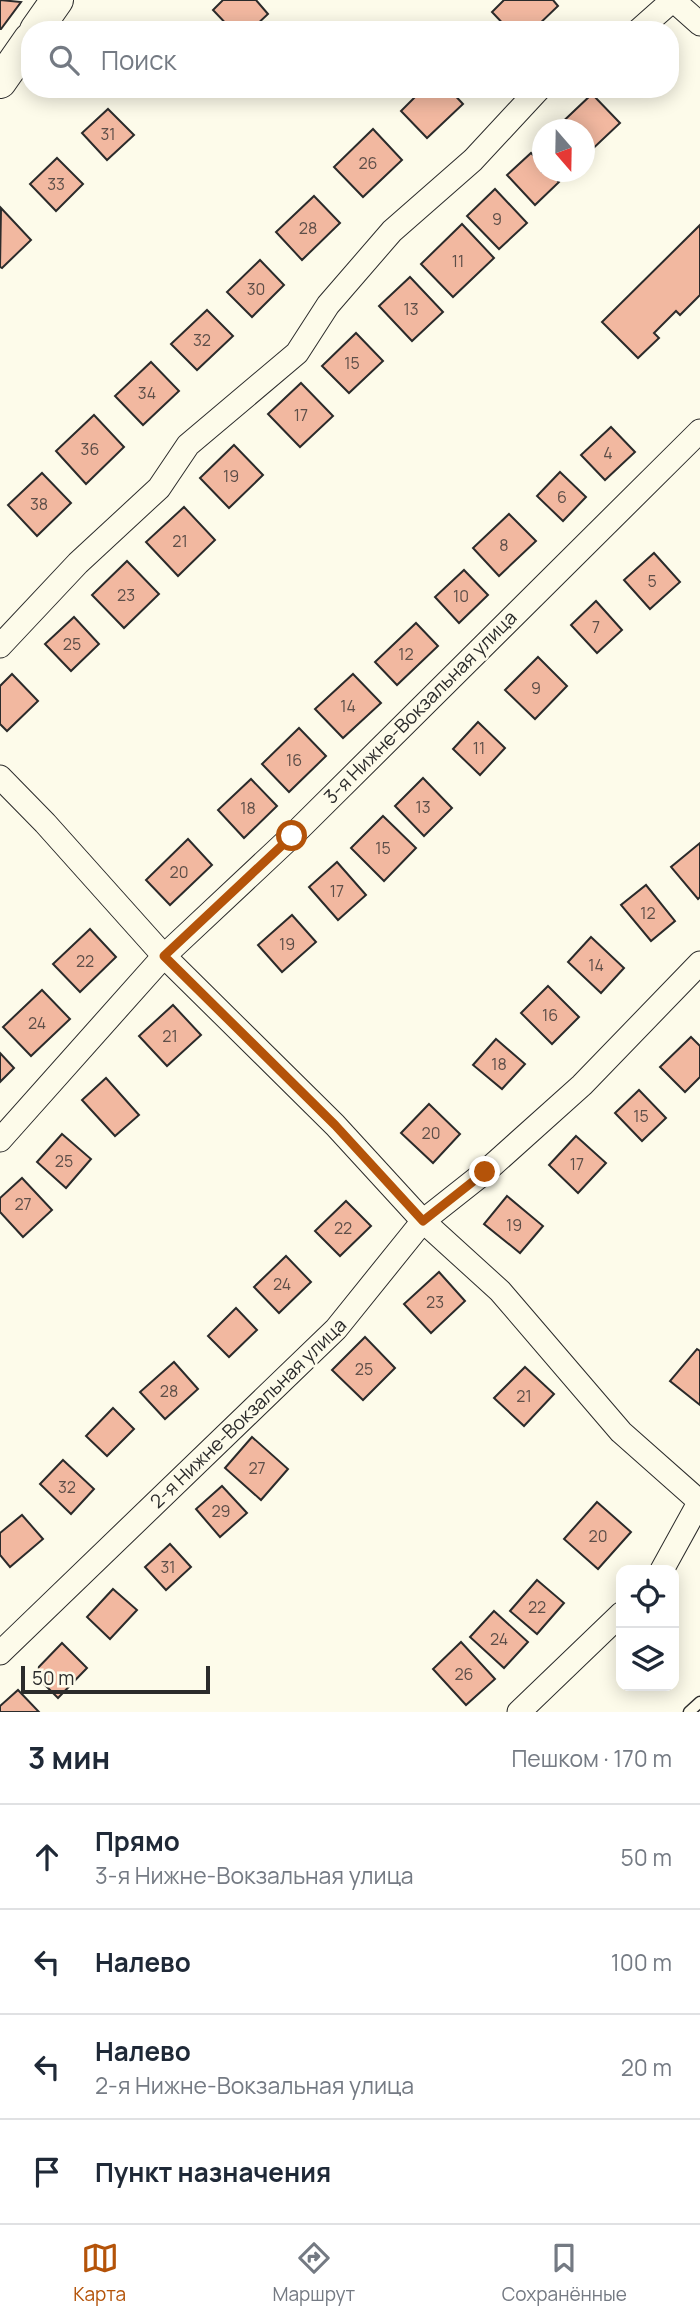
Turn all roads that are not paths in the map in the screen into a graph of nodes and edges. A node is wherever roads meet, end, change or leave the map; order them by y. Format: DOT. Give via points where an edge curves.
graph roads {
  1 [pos="57,0"];
  2 [pos="673,0"];
  3 [pos="42,21"];
  4 [pos="649,21"];
  5 [pos="700,24"];
  6 [pos="21,52"];
  7 [pos="0,82"];
  8 [pos="531,98"];
  9 [pos="700,431"];
  10 [pos="0,646"];
  11 [pos="0,777"];
  12 [pos="164,956"];
  13 [pos="700,963"];
  14 [pos="0,1140"];
  15 [pos="423,1221"];
  16 [pos="700,1502"];
  17 [pos="665,1565"];
  18 [pos="616,1619"];
  19 [pos="0,1653"];
  20 [pos="700,1702"];
  21 [pos="519,1712"];
  22 [pos="689,1712"];
  1 -- 3 [label="street"];
  2 -- 4 [label="street"];
  2 -- 5 [label="street"];
  6 -- 7 [label="street"];
  8 -- 10 [label="street" via="473,160 392,231 328,305 297,353 188,445 159,488 78,563"];
  9 -- 12 [label="street, 3-я Нижне-Вокзальная улица" via="292,836"];
  11 -- 12 [label="street"];
  12 -- 14 [label="street, 3-я Нижне-Вокзальная улица"];
  12 -- 15 [label="street" via="335,1125"];
  13 -- 15 [label="street, 2-я Нижне-Вокзальная улица" via="582,1084"];
  15 -- 16 [label="street" via="500,1291 621,1432"];
  15 -- 19 [label="street, 2-я Нижне-Вокзальная улица" via="336,1329"];
  16 -- 17 [label="street"];
  18 -- 21 [label="street"];
  20 -- 22 [label="lane"];
}
